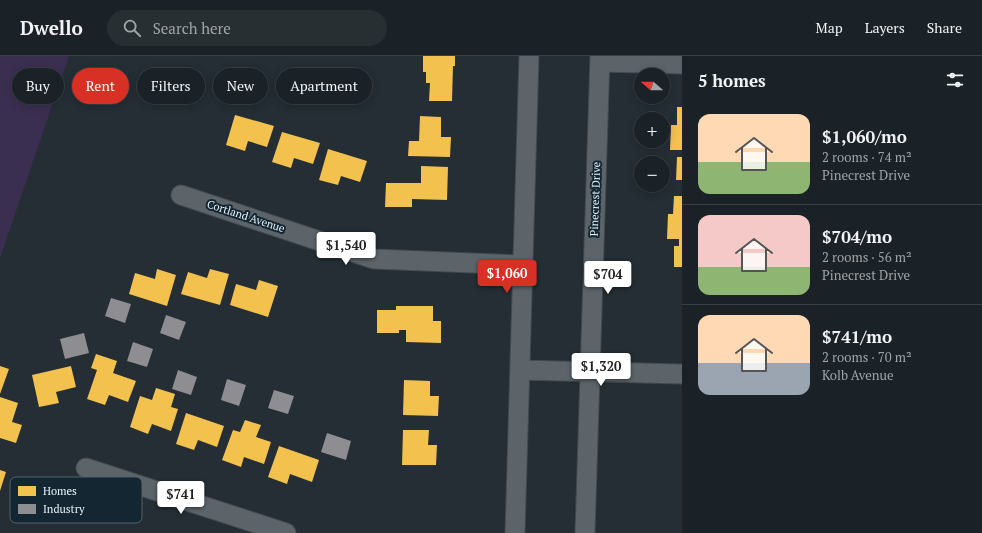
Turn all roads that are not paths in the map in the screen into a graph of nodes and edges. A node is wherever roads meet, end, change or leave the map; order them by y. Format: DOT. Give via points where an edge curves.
graph roads {
  1 [pos="529,56"];
  2 [pos="600,59"];
  3 [pos="682,64"];
  4 [pos="181,195"];
  5 [pos="523,265"];
  6 [pos="520,370"];
  7 [pos="590,372"];
  8 [pos="682,374"];
  9 [pos="86,468"];
  10 [pos="114,477"];
  11 [pos="142,486"];
  12 [pos="286,533"];
  13 [pos="515,533"];
  14 [pos="585,533"];
  1 -- 5 [label="street"];
  2 -- 3 [label="street"];
  2 -- 7 [label="street, Pinecrest Drive"];
  4 -- 5 [label="street, Cortland Avenue" via="374,259"];
  5 -- 6 [label="street"];
  6 -- 7 [label="street"];
  6 -- 13 [label="street"];
  7 -- 8 [label="street"];
  7 -- 14 [label="street, Pinecrest Drive"];
  9 -- 10 [label="street"];
  11 -- 12 [label="street"];
}
